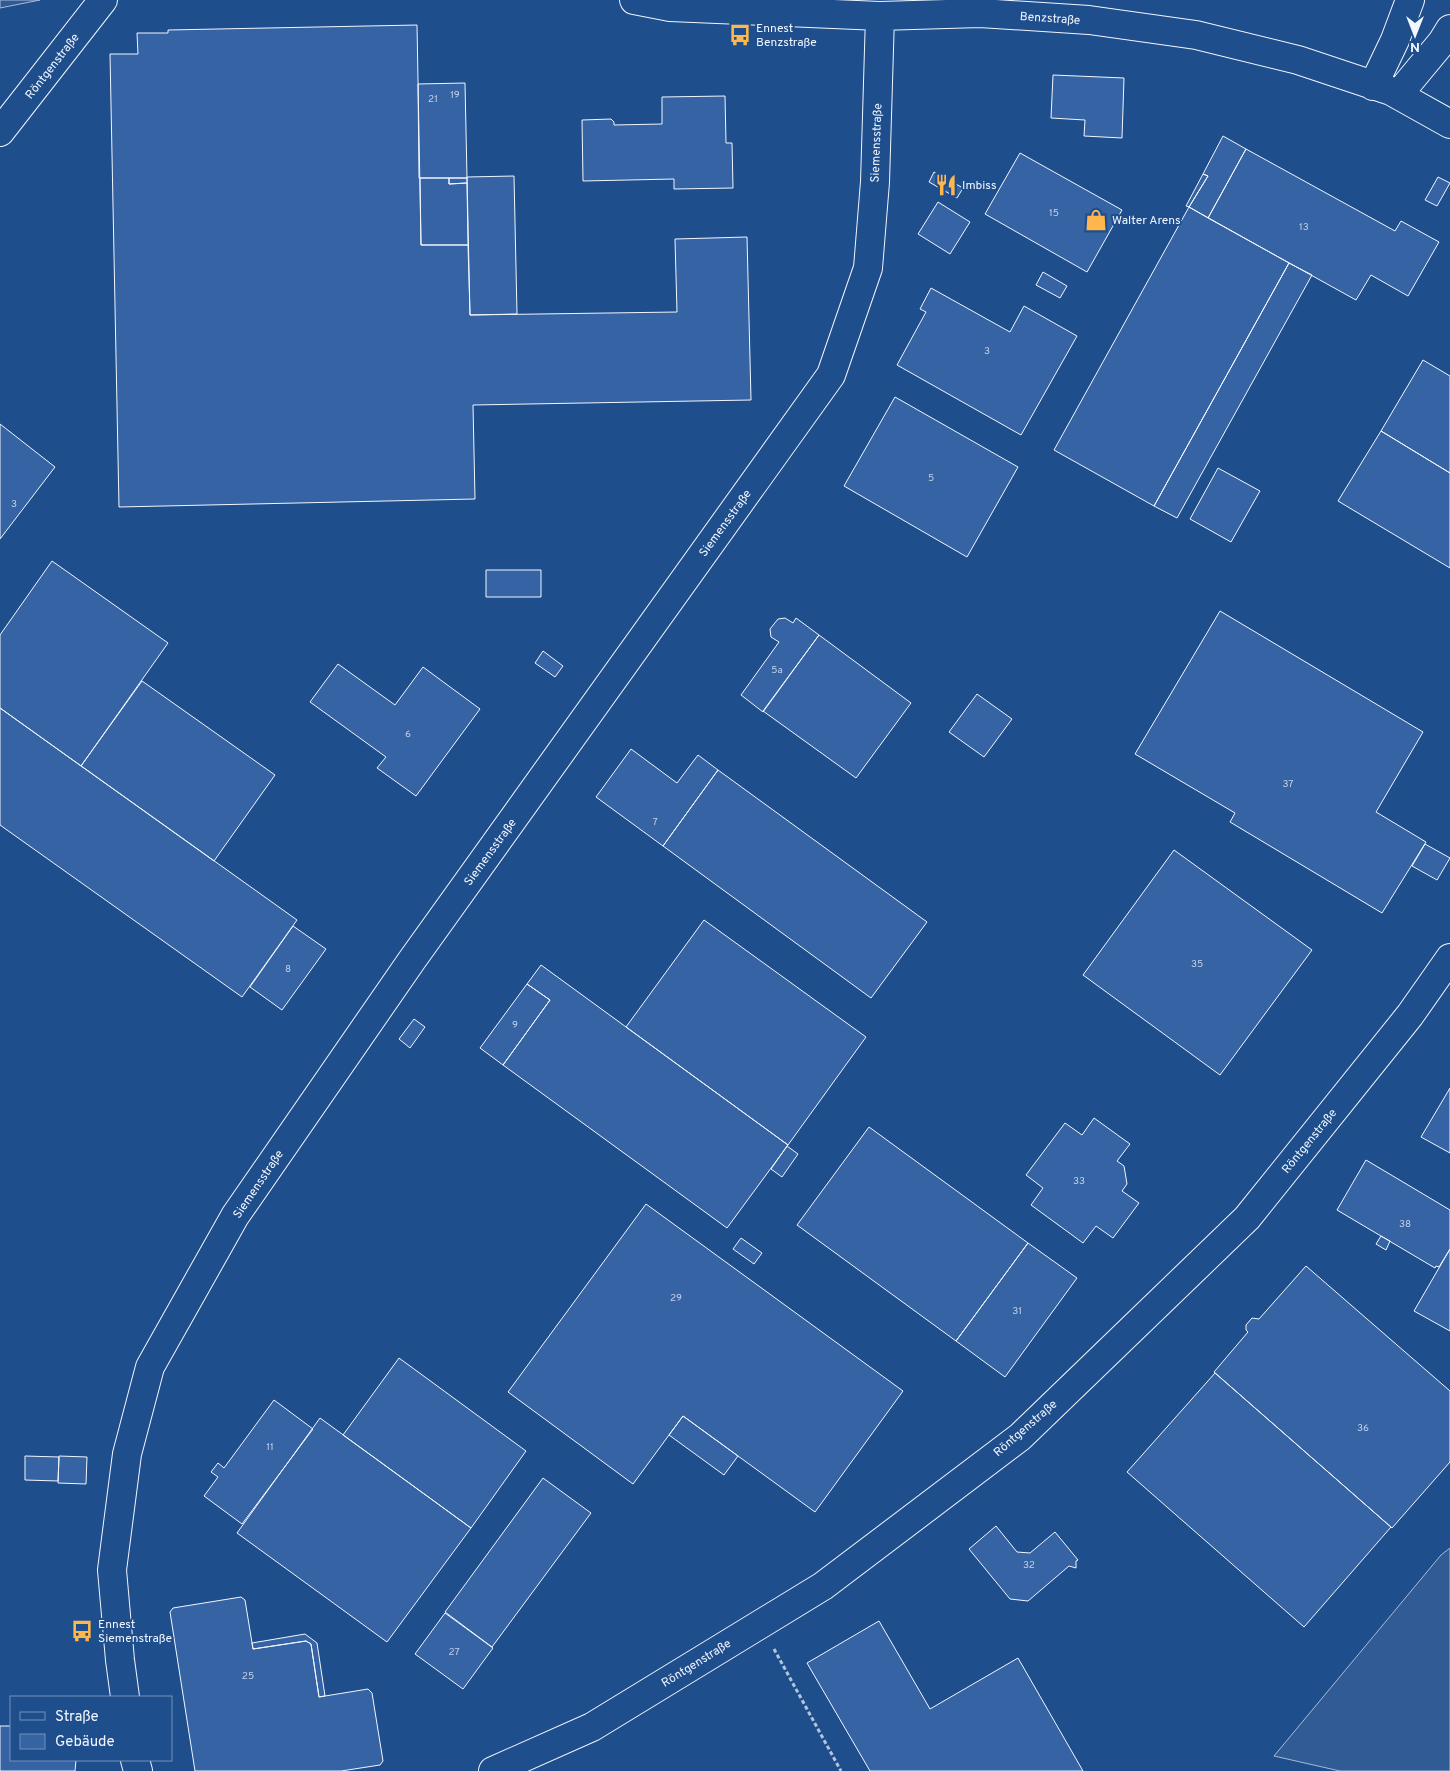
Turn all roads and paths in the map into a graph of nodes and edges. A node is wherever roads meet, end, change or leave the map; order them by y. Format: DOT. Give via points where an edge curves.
graph roads {
  1 [pos="103,0"];
  2 [pos="634,0"];
  3 [pos="1410,0"];
  4 [pos="880,16"];
  5 [pos="1450,29"];
  6 [pos="1386,90"];
  7 [pos="1450,124"];
  8 [pos="0,132"];
  9 [pos="1450,958"];
  10 [pos="760,1624"];
  11 [pos="125,1696"];
  12 [pos="493,1771"];
  13 [pos="841,1771"];
  1 -- 8 [label="street, Röntgenstraße"];
  2 -- 4 [label="street, Benzstraße" via="670,7"];
  3 -- 6 [label="street" via="1395,40"];
  4 -- 6 [label="street, Benzstraße" via="980,13 1089,20 1196,35 1298,60"];
  4 -- 11 [label="street, Siemensstraße" via="875,182 868,268 831,375 418,952 235,1216 150,1367 127,1454 112,1570"];
  5 -- 6 [label="street" via="1442,42"];
  6 -- 7 [label="street, Benzstraße"];
  9 -- 10 [label="street, Röntgenstraße" via="1410,1015 1247,1218 1020,1437 823,1586"];
  10 -- 12 [label="street, Röntgenstraße" via="592,1727"];
  10 -- 13 [label="path"];
}
